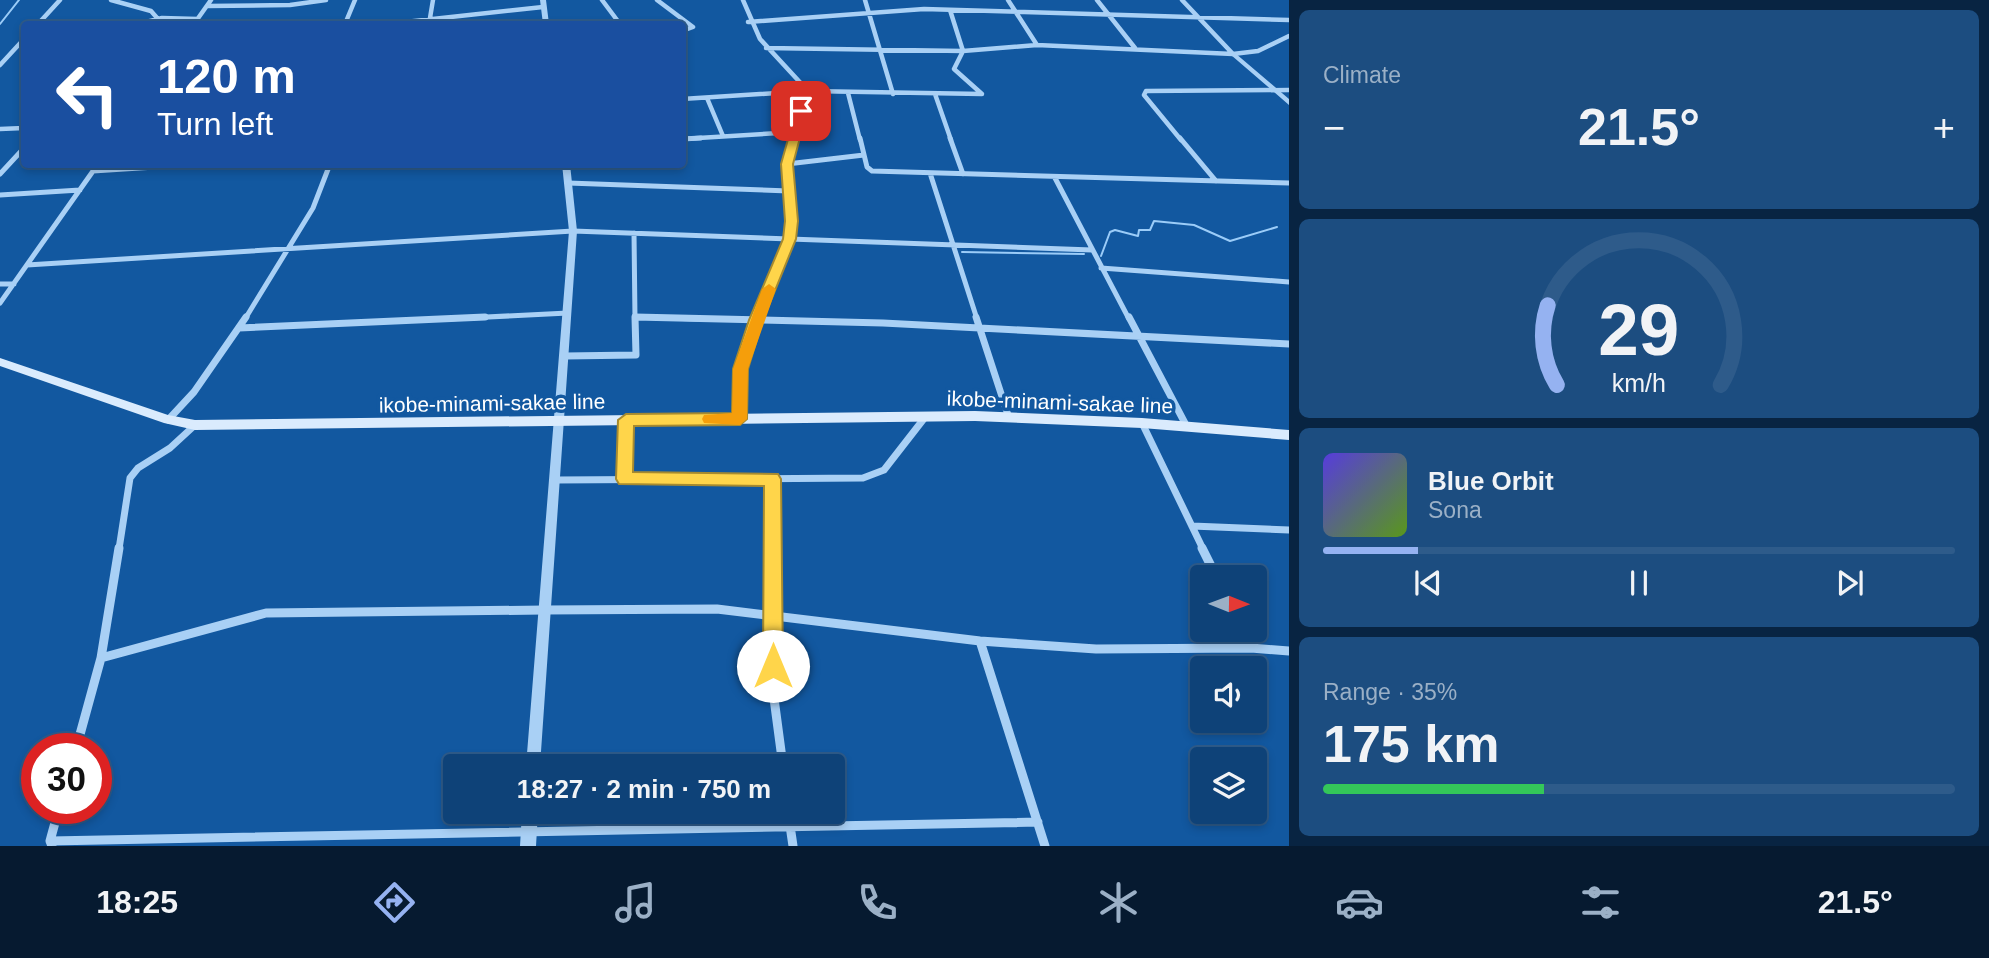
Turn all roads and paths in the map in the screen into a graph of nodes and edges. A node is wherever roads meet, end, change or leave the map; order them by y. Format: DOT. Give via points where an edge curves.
graph roads {
  1 [pos="60,0"];
  2 [pos="111,0"];
  3 [pos="211,0"];
  4 [pos="326,0"];
  5 [pos="355,0"];
  6 [pos="433,0"];
  7 [pos="602,0"];
  8 [pos="657,0"];
  9 [pos="743,0"];
  10 [pos="865,0"];
  11 [pos="920,0"];
  12 [pos="1008,0"];
  13 [pos="1097,0"];
  14 [pos="1182,0"];
  15 [pos="124,2"];
  16 [pos="543,4"];
  17 [pos="207,6"];
  18 [pos="923,9"];
  19 [pos="950,10"];
  20 [pos="869,12"];
  21 [pos="1016,12"];
  22 [pos="1109,15"];
  23 [pos="1199,17"];
  24 [pos="158,19"];
  25 [pos="198,19"];
  26 [pos="1289,20"];
  27 [pos="41,21"];
  28 [pos="150,21"];
  29 [pos="346,21"];
  30 [pos="429,21"];
  31 [pos="435,21"];
  32 [pos="618,21"];
  33 [pos="685,21"];
  34 [pos="748,22"];
  35 [pos="1289,36"];
  36 [pos="21,42"];
  37 [pos="1037,45"];
  38 [pos="766,48"];
  39 [pos="881,48"];
  40 [pos="1135,48"];
  41 [pos="963,51"];
  42 [pos="1233,54"];
  43 [pos="0,65"];
  44 [pos="1275,90"];
  45 [pos="1289,90"];
  46 [pos="808,91"];
  47 [pos="848,93"];
  48 [pos="893,94"];
  49 [pos="934,94"];
  50 [pos="707,98"];
  51 [pos="686,99"];
  52 [pos="1289,103"];
  53 [pos="21,128"];
  54 [pos="0,129"];
  55 [pos="795,131"];
  56 [pos="723,136"];
  57 [pos="686,139"];
  58 [pos="21,151"];
  59 [pos="864,155"];
  60 [pos="787,164"];
  61 [pos="95,168"];
  62 [pos="140,168"];
  63 [pos="328,168"];
  64 [pos="566,168"];
  65 [pos="93,171"];
  66 [pos="930,173"];
  67 [pos="0,174"];
  68 [pos="963,174"];
  69 [pos="1055,178"];
  70 [pos="1216,181"];
  71 [pos="568,183"];
  72 [pos="1289,183"];
  73 [pos="80,190"];
  74 [pos="789,191"];
  75 [pos="0,195"];
  76 [pos="573,231"];
  77 [pos="634,233"];
  78 [pos="789,239"];
  79 [pos="953,246"];
  80 [pos="288,248"];
  81 [pos="1092,250"];
  82 [pos="27,265"];
  83 [pos="1101,268"];
  84 [pos="1289,282"];
  85 [pos="0,284"];
  86 [pos="14,284"];
  87 [pos="0,303"];
  88 [pos="568,313"];
  89 [pos="635,317"];
  90 [pos="756,320"];
  91 [pos="239,328"];
  92 [pos="980,329"];
  93 [pos="1138,338"];
  94 [pos="1289,344"];
  95 [pos="565,356"];
  96 [pos="0,362"];
  97 [pos="926,416"];
  98 [pos="1009,418"];
  99 [pos="740,419"];
  100 [pos="168,420"];
  101 [pos="626,420"];
  102 [pos="560,421"];
  103 [pos="1142,424"];
  104 [pos="195,425"];
  105 [pos="1187,427"];
  106 [pos="1287,437"];
  107 [pos="625,479"];
  108 [pos="772,479"];
  109 [pos="556,480"];
  110 [pos="1192,526"];
  111 [pos="1289,530"];
  112 [pos="1211,565"];
  113 [pos="544,610"];
  114 [pos="773,616"];
  115 [pos="980,641"];
  116 [pos="1248,642"];
  117 [pos="1251,648"];
  118 [pos="1289,651"];
  119 [pos="101,658"];
  120 [pos="80,733"];
  121 [pos="534,754"];
  122 [pos="781,754"];
  123 [pos="1038,822"];
  124 [pos="55,824"];
  125 [pos="790,826"];
  126 [pos="528,838"];
  127 [pos="51,843"];
  128 [pos="793,846"];
  129 [pos="1045,846"];
  1 -- 27 [label="street"];
  2 -- 15 [label="street"];
  3 -- 17 [label="street"];
  4 -- 17 [label="street"];
  5 -- 29 [label="street"];
  6 -- 30 [label="street"];
  7 -- 32 [label="street"];
  8 -- 33 [label="street"];
  9 -- 34 [label="street"];
  10 -- 20 [label="street"];
  11 -- 18 [label="street"];
  12 -- 21 [label="street"];
  13 -- 22 [label="street"];
  14 -- 23 [label="street"];
  15 -- 24 [label="street" via="151,11"];
  16 -- 31 [label="street"];
  17 -- 25 [label="street"];
  18 -- 19 [label="street"];
  18 -- 20 [label="street"];
  19 -- 21 [label="street"];
  19 -- 41 [label="street"];
  20 -- 34 [label="street"];
  20 -- 39 [label="street"];
  21 -- 22 [label="street"];
  21 -- 37 [label="street"];
  22 -- 23 [label="street"];
  22 -- 40 [label="street"];
  23 -- 26 [label="street"];
  23 -- 42 [label="street"];
  24 -- 25 [label="street"];
  24 -- 28 [label="street"];
  34 -- 38 [label="street"];
  35 -- 42 [label="street" via="1258,51"];
  36 -- 43 [label="street"];
  37 -- 40 [label="street"];
  37 -- 41 [label="street"];
  38 -- 39 [label="street"];
  38 -- 46 [label="street"];
  39 -- 41 [label="street"];
  39 -- 48 [label="street"];
  40 -- 42 [label="street"];
  41 -- 49 [label="street" via="954,69 982,94"];
  42 -- 44 [label="street"];
  44 -- 45 [label="street"];
  44 -- 52 [label="street"];
  44 -- 70 [label="street" via="1144,94"];
  46 -- 47 [label="street"];
  46 -- 50 [label="street"];
  46 -- 55 [label="street"];
  47 -- 48 [label="street"];
  47 -- 59 [label="street"];
  48 -- 49 [label="street"];
  49 -- 68 [label="street"];
  50 -- 51 [label="street"];
  50 -- 56 [label="street"];
  53 -- 54 [label="street"];
  55 -- 56 [label="street"];
  55 -- 60 [label="street"];
  56 -- 57 [label="street"];
  58 -- 67 [label="street"];
  59 -- 60 [label="street"];
  59 -- 66 [label="street" via="872,171"];
  60 -- 74 [label="street"];
  61 -- 65 [label="street"];
  62 -- 65 [label="street"];
  63 -- 80 [label="street" via="313,208"];
  64 -- 71 [label="street"];
  65 -- 73 [label="street"];
  66 -- 68 [label="street"];
  66 -- 79 [label="street"];
  68 -- 69 [label="street"];
  69 -- 70 [label="street"];
  69 -- 81 [label="street"];
  70 -- 72 [label="street"];
  71 -- 74 [label="street"];
  71 -- 76 [label="street"];
  73 -- 75 [label="street"];
  73 -- 82 [label="street"];
  74 -- 78 [label="street"];
  76 -- 77 [label="street"];
  76 -- 80 [label="street"];
  76 -- 88 [label="street"];
  77 -- 78 [label="street"];
  77 -- 89 [label="street"];
  78 -- 79 [label="street"];
  78 -- 90 [label="street"];
  79 -- 81 [label="street"];
  79 -- 92 [label="street"];
  80 -- 82 [label="street"];
  80 -- 91 [label="street"];
  81 -- 83 [label="street"];
  82 -- 86 [label="street"];
  83 -- 84 [label="street"];
  83 -- 93 [label="street"];
  85 -- 86 [label="street"];
  86 -- 87 [label="street"];
  88 -- 91 [label="street"];
  88 -- 95 [label="street"];
  89 -- 90 [label="street"];
  89 -- 95 [label="street" via="636,355"];
  90 -- 92 [label="street"];
  90 -- 99 [label="street" via="740,369"];
  91 -- 100 [label="street"];
  92 -- 93 [label="street"];
  92 -- 98 [label="street"];
  93 -- 94 [label="street"];
  93 -- 105 [label="street"];
  95 -- 102 [label="street"];
  96 -- 100 [label="main road, ikobe-minami-sakae line"];
  97 -- 98 [label="main road, ikobe-minami-sakae line"];
  97 -- 99 [label="main road, ikobe-minami-sakae line"];
  97 -- 108 [label="street" via="884,470 875,475"];
  98 -- 103 [label="main road, ikobe-minami-sakae line"];
  99 -- 101 [label="main road, ikobe-minami-sakae line"];
  100 -- 104 [label="main road, ikobe-minami-sakae line"];
  101 -- 102 [label="main road, ikobe-minami-sakae line"];
  101 -- 107 [label="street"];
  102 -- 104 [label="main road, ikobe-minami-sakae line"];
  102 -- 109 [label="street"];
  103 -- 105 [label="main road, ikobe-minami-sakae line"];
  103 -- 110 [label="street"];
  104 -- 119 [label="street" via="130,478"];
  105 -- 106 [label="main road, ikobe-minami-sakae line"];
  107 -- 108 [label="street"];
  107 -- 109 [label="street"];
  108 -- 114 [label="street"];
  109 -- 113 [label="street"];
  110 -- 111 [label="street"];
  110 -- 112 [label="street"];
  113 -- 114 [label="street" via="717,609"];
  113 -- 119 [label="street" via="266,613"];
  113 -- 121 [label="street"];
  114 -- 115 [label="street"];
  114 -- 122 [label="street" via="773,691"];
  115 -- 117 [label="street" via="1096,649"];
  115 -- 123 [label="street"];
  116 -- 117 [label="street"];
  117 -- 118 [label="street"];
  119 -- 120 [label="street"];
  123 -- 125 [label="street"];
  123 -- 129 [label="street"];
  124 -- 127 [label="street"];
  125 -- 126 [label="street"];
  125 -- 128 [label="street"];
  126 -- 127 [label="street"];
}
